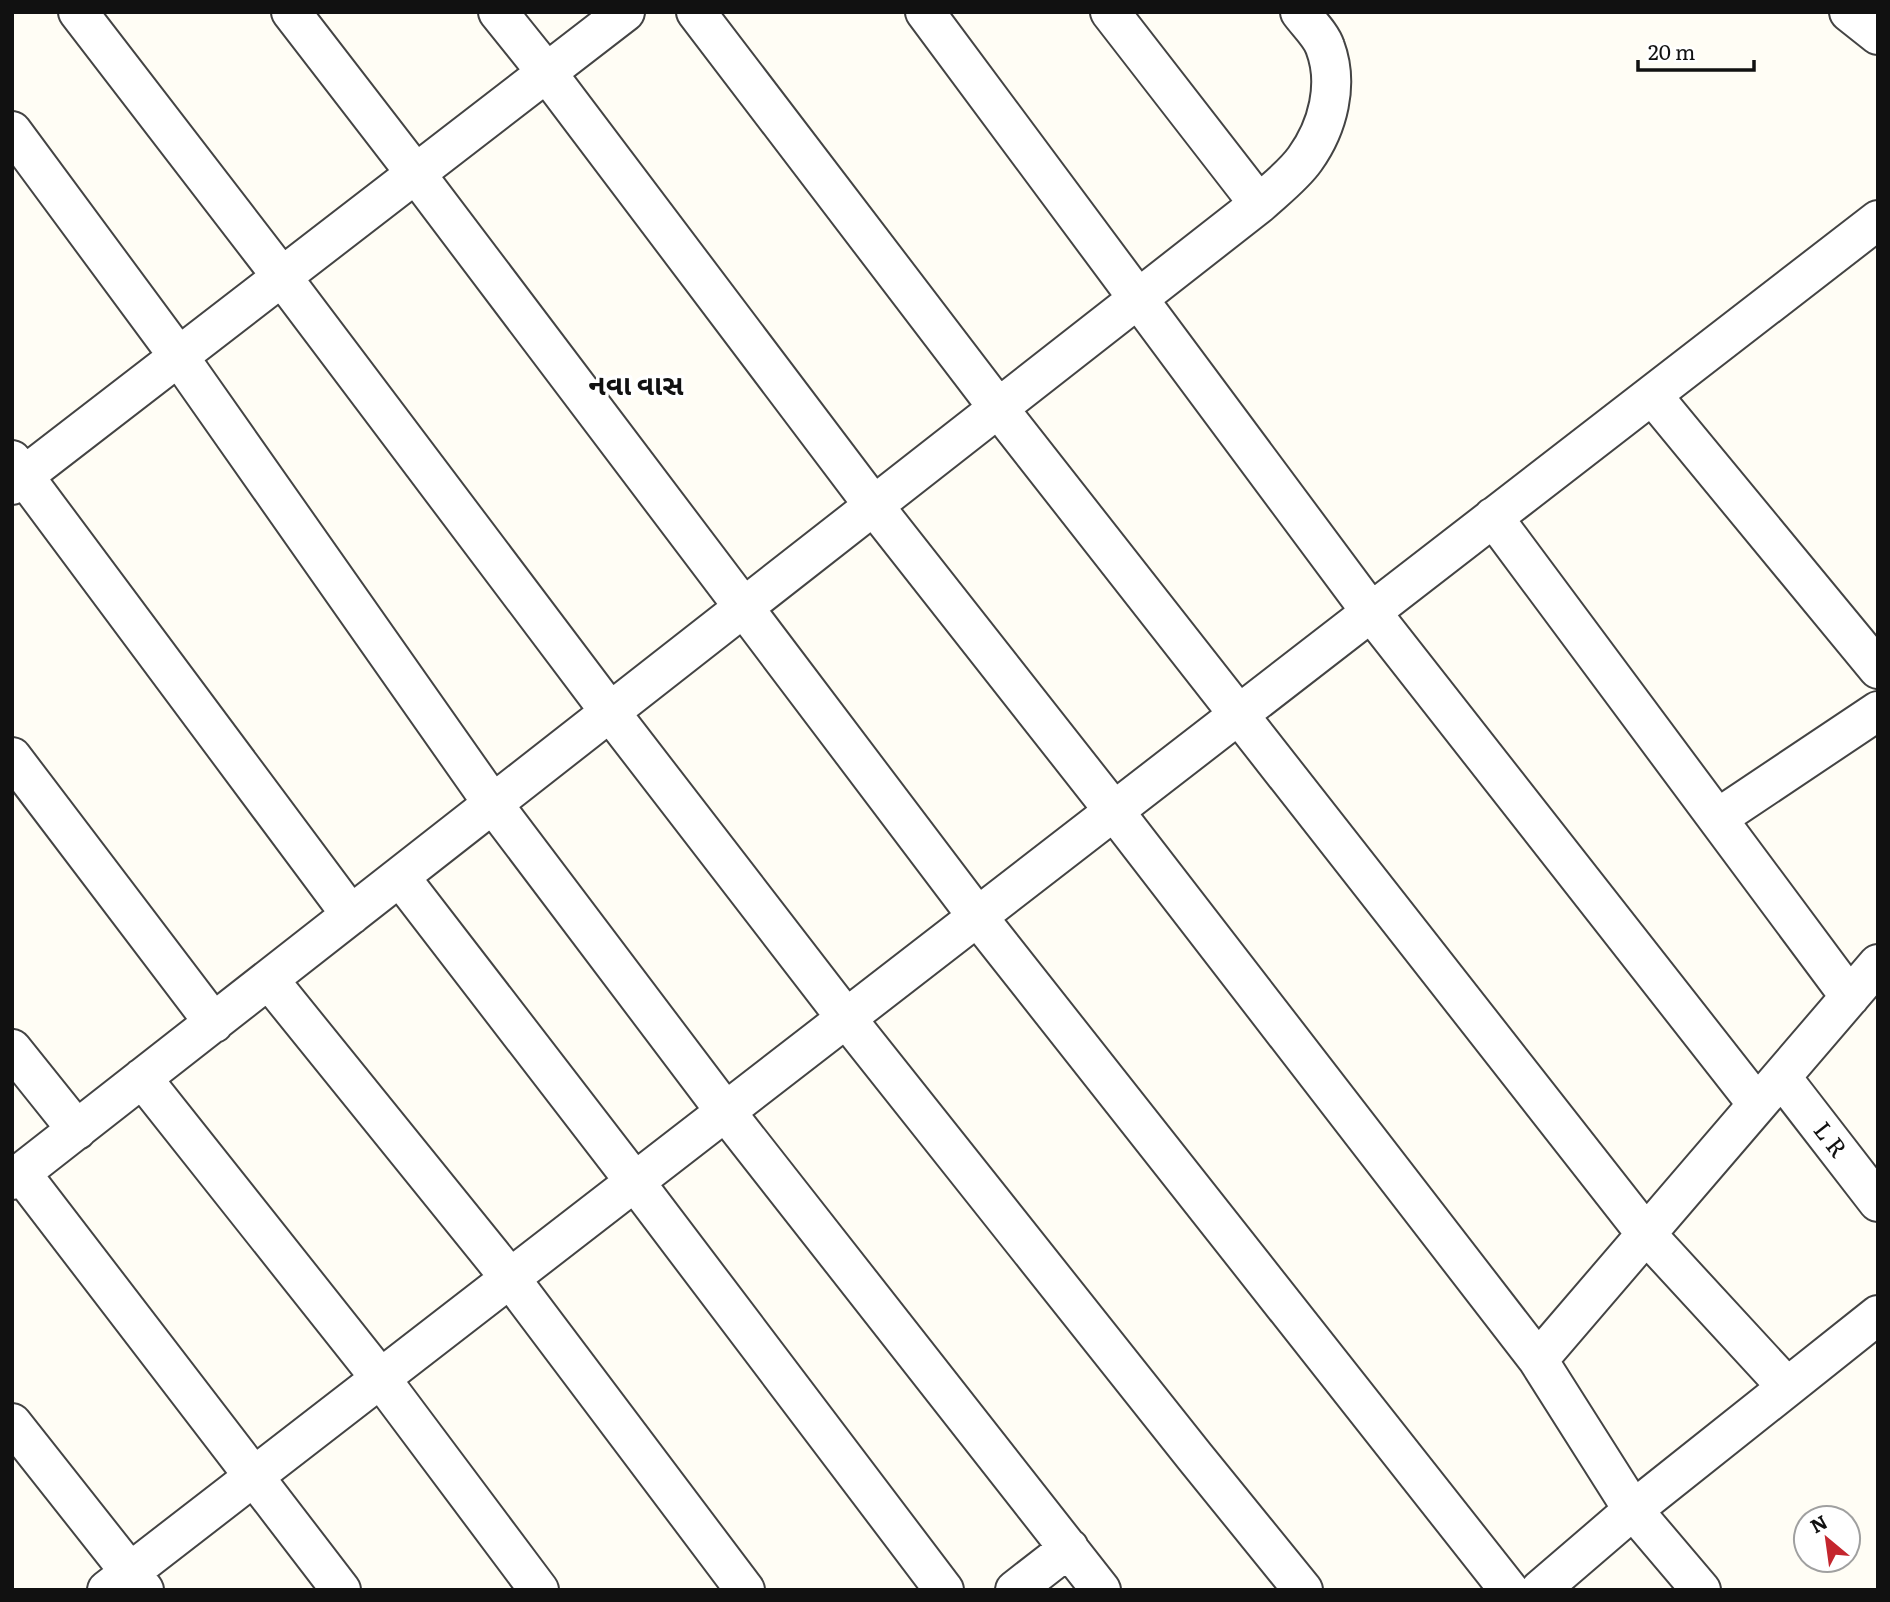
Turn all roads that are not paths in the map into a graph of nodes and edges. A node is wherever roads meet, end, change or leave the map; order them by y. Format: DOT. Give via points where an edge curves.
graph roads {
  1 [pos="78,12"];
  2 [pos="291,12"];
  3 [pos="498,12"];
  4 [pos="625,12"];
  5 [pos="696,12"];
  6 [pos="925,12"];
  7 [pos="1110,12"];
  8 [pos="1300,12"];
  9 [pos="1849,12"];
  10 [pos="1878,34"];
  11 [pos="547,73"];
  12 [pos="12,131"];
  13 [pos="416,174"];
  14 [pos="1259,205"];
  15 [pos="1875,228"];
  16 [pos="282,277"];
  17 [pos="1139,299"];
  18 [pos="178,357"];
  19 [pos="1652,395"];
  20 [pos="999,409"];
  21 [pos="16,474"];
  22 [pos="874,506"];
  23 [pos="1493,517"];
  24 [pos="743,608"];
  25 [pos="1371,612"];
  26 [pos="1878,669"];
  27 [pos="1878,711"];
  28 [pos="610,712"];
  29 [pos="1238,715"];
  30 [pos="12,757"];
  31 [pos="493,804"];
  32 [pos="1114,811"];
  33 [pos="1718,818"];
  34 [pos="400,877"];
  35 [pos="351,915"];
  36 [pos="978,916"];
  37 [pos="1878,964"];
  38 [pos="269,979"];
  39 [pos="1850,997"];
  40 [pos="846,1018"];
  41 [pos="214,1023"];
  42 [pos="12,1049"];
  43 [pos="142,1079"];
  44 [pos="1769,1091"];
  45 [pos="725,1111"];
  46 [pos="77,1130"];
  47 [pos="17,1177"];
  48 [pos="635,1182"];
  49 [pos="1878,1202"];
  50 [pos="1646,1234"];
  51 [pos="510,1278"];
  52 [pos="1878,1315"];
  53 [pos="1538,1360"];
  54 [pos="381,1379"];
  55 [pos="1787,1387"];
  56 [pos="12,1423"];
  57 [pos="254,1477"];
  58 [pos="1633,1510"];
  59 [pos="1069,1548"];
  60 [pos="127,1584"];
  61 [pos="341,1590"];
  62 [pos="539,1590"];
  63 [pos="745,1590"];
  64 [pos="944,1590"];
  65 [pos="1015,1590"];
  66 [pos="1101,1590"];
  67 [pos="1303,1590"];
  68 [pos="1510,1590"];
  69 [pos="1540,1590"];
  70 [pos="1701,1590"];
  1 -- 16 [label="street"];
  2 -- 13 [label="street"];
  3 -- 11 [label="street"];
  4 -- 11 [label="street"];
  5 -- 20 [label="street"];
  6 -- 17 [label="street, L R"];
  7 -- 14 [label="street"];
  8 -- 14 [label="street" via="1325,45 1332,92 1324,124 1305,160"];
  9 -- 10 [label="street"];
  11 -- 13 [label="street"];
  11 -- 22 [label="street"];
  12 -- 18 [label="street"];
  13 -- 16 [label="street"];
  13 -- 24 [label="street"];
  14 -- 17 [label="street"];
  15 -- 19 [label="street"];
  16 -- 18 [label="street"];
  16 -- 28 [label="street"];
  17 -- 20 [label="street"];
  17 -- 25 [label="street, L R"];
  18 -- 21 [label="street"];
  18 -- 31 [label="street"];
  19 -- 23 [label="street"];
  19 -- 26 [label="street"];
  20 -- 22 [label="street"];
  20 -- 29 [label="street"];
  21 -- 35 [label="street"];
  22 -- 24 [label="street"];
  22 -- 32 [label="street"];
  23 -- 25 [label="street"];
  23 -- 33 [label="street"];
  24 -- 28 [label="street"];
  24 -- 36 [label="street"];
  25 -- 29 [label="street"];
  25 -- 44 [label="street, L R"];
  27 -- 33 [label="street"];
  28 -- 31 [label="street"];
  28 -- 40 [label="street"];
  29 -- 32 [label="street"];
  29 -- 50 [label="street"];
  30 -- 41 [label="street"];
  31 -- 34 [label="street"];
  31 -- 45 [label="street"];
  32 -- 36 [label="street"];
  32 -- 53 [label="street"];
  33 -- 39 [label="street"];
  34 -- 35 [label="street"];
  34 -- 48 [label="street"];
  35 -- 38 [label="street"];
  36 -- 40 [label="street"];
  36 -- 68 [label="street"];
  37 -- 39 [label="street"];
  38 -- 41 [label="street"];
  38 -- 51 [label="street"];
  39 -- 44 [label="street"];
  40 -- 45 [label="street"];
  40 -- 67 [label="street"];
  41 -- 43 [label="street"];
  42 -- 46 [label="street"];
  43 -- 46 [label="street"];
  43 -- 54 [label="street"];
  44 -- 49 [label="street, L R"];
  44 -- 50 [label="street"];
  45 -- 48 [label="street"];
  45 -- 59 [label="street"];
  46 -- 47 [label="street"];
  47 -- 57 [label="street"];
  48 -- 51 [label="street"];
  48 -- 64 [label="street"];
  50 -- 53 [label="street"];
  50 -- 55 [label="street"];
  51 -- 54 [label="street"];
  51 -- 63 [label="street"];
  52 -- 55 [label="street"];
  53 -- 58 [label="street"];
  54 -- 57 [label="street"];
  54 -- 62 [label="street"];
  55 -- 58 [label="street"];
  56 -- 60 [label="street"];
  57 -- 60 [label="street"];
  57 -- 61 [label="street"];
  58 -- 69 [label="street"];
  58 -- 70 [label="street"];
  59 -- 65 [label="street"];
  59 -- 66 [label="street"];
}
